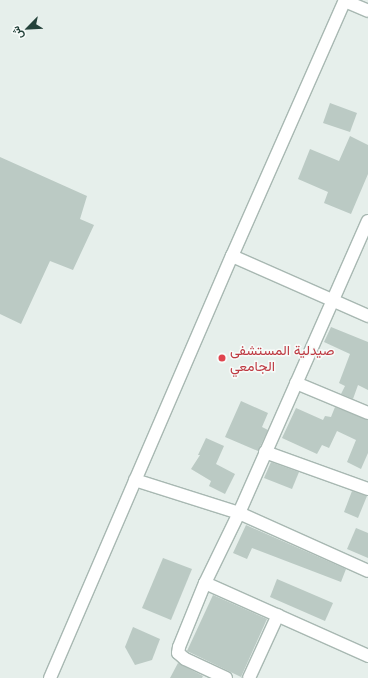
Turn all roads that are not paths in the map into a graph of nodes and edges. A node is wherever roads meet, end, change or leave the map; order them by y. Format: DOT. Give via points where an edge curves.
graph roads {
  1 [pos="345,0"];
  2 [pos="368,11"];
  3 [pos="368,221"];
  4 [pos="232,256"];
  5 [pos="332,301"];
  6 [pos="368,316"];
  7 [pos="296,383"];
  8 [pos="368,413"];
  9 [pos="265,452"];
  10 [pos="135,480"];
  11 [pos="368,489"];
  12 [pos="239,513"];
  13 [pos="368,571"];
  14 [pos="205,583"];
  15 [pos="278,615"];
  16 [pos="368,656"];
  17 [pos="50,678"];
  18 [pos="226,678"];
  19 [pos="249,678"];
  1 -- 2 [label="street"];
  1 -- 4 [label="street"];
  3 -- 5 [label="street"];
  4 -- 5 [label="street"];
  4 -- 10 [label="street"];
  5 -- 6 [label="street"];
  5 -- 7 [label="street"];
  7 -- 8 [label="street"];
  7 -- 9 [label="street"];
  9 -- 11 [label="street"];
  9 -- 12 [label="street"];
  10 -- 12 [label="street"];
  10 -- 17 [label="street"];
  12 -- 13 [label="street"];
  12 -- 14 [label="street"];
  14 -- 15 [label="street"];
  14 -- 18 [label="street" via="178,653 185,659"];
  15 -- 16 [label="street"];
  15 -- 19 [label="street"];
}
